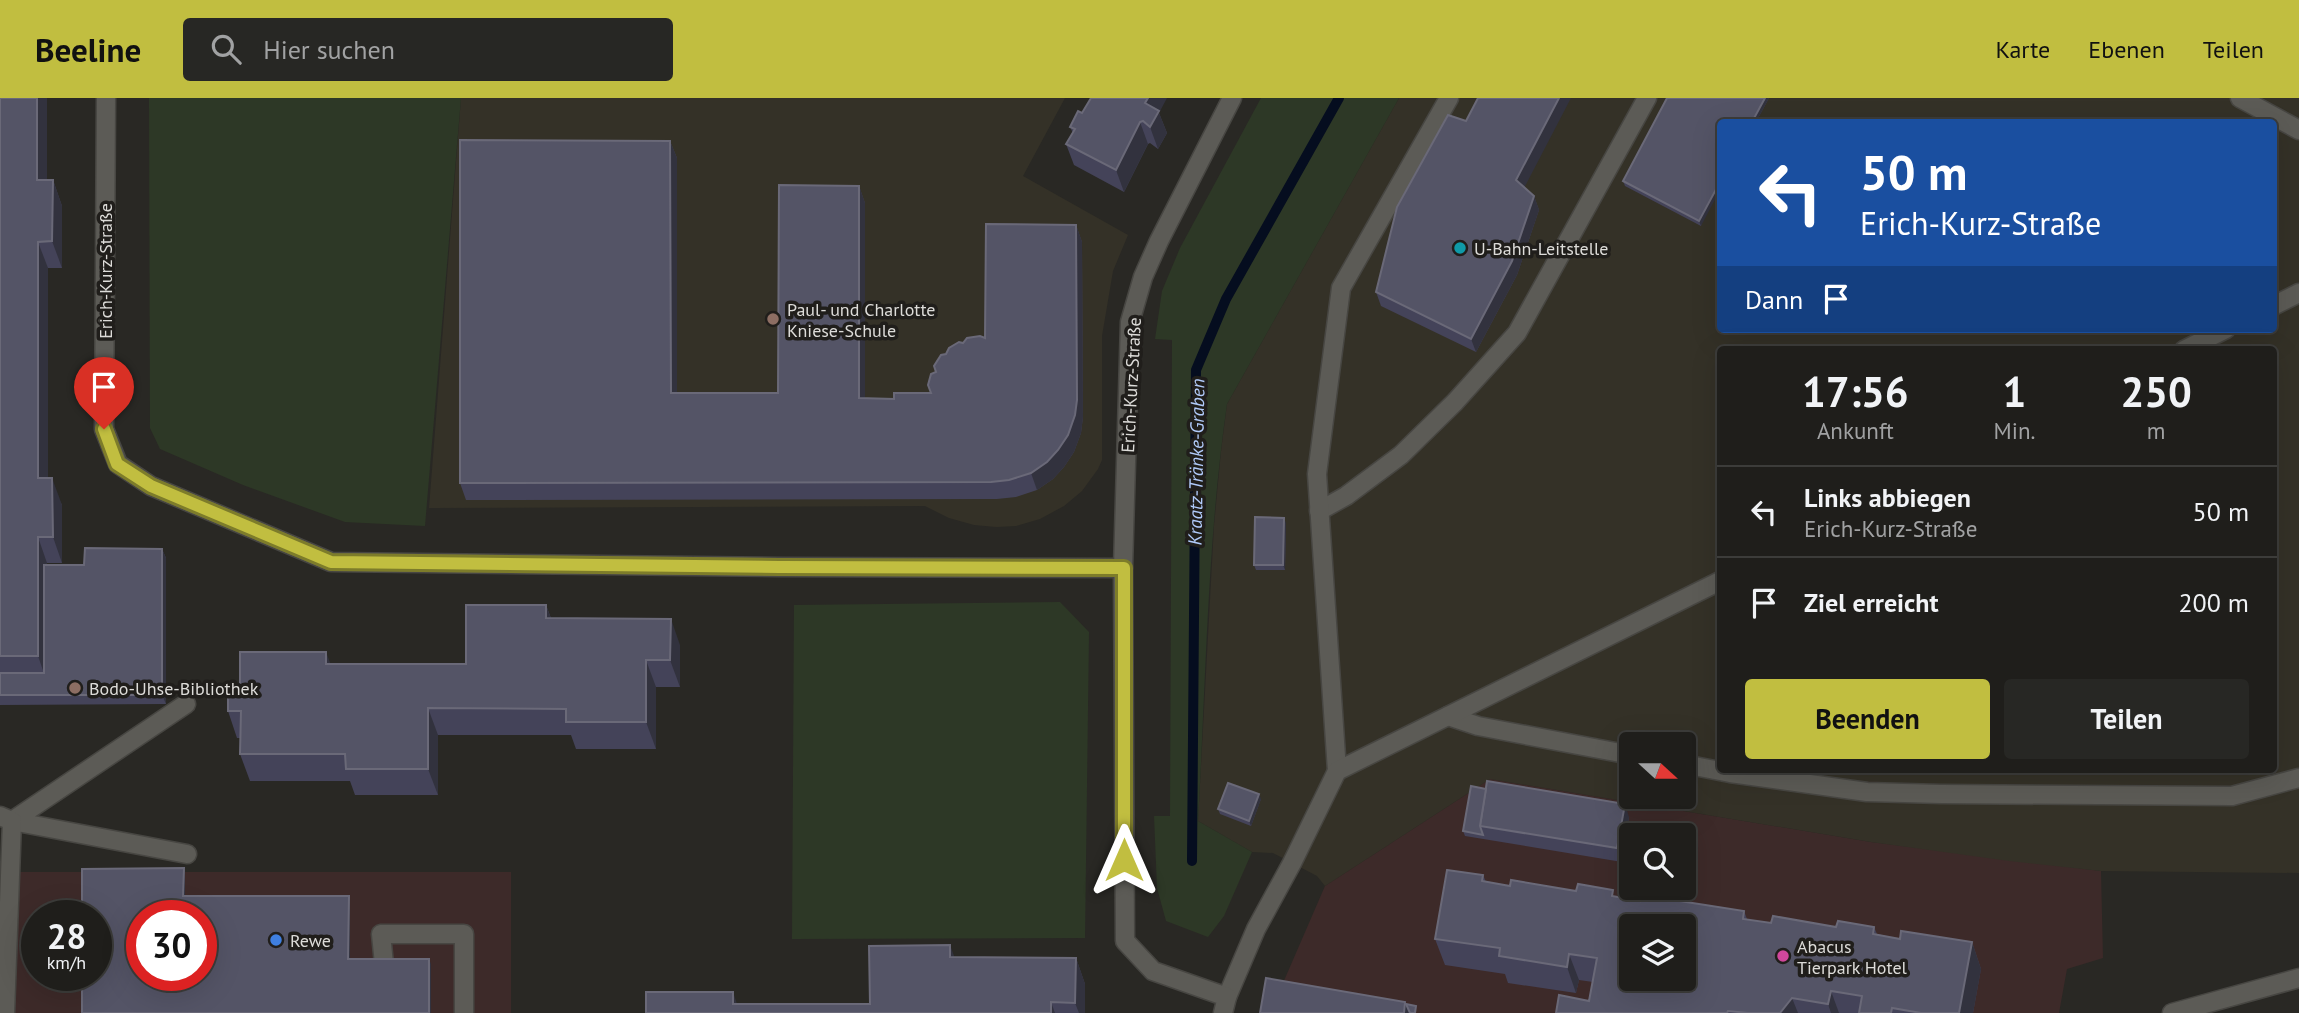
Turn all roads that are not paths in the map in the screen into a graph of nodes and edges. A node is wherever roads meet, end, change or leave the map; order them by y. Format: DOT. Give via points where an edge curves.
graph roads {
  1 [pos="106,98"];
  2 [pos="1231,98"];
  3 [pos="1449,98"];
  4 [pos="1647,98"];
  5 [pos="2240,98"];
  6 [pos="2299,130"];
  7 [pos="2299,293"];
  8 [pos="2277,304"];
  9 [pos="2219,333"];
  10 [pos="2192,346"];
  11 [pos="1319,511"];
  12 [pos="1124,568"];
  13 [pos="1717,582"];
  14 [pos="186,704"];
  15 [pos="1448,716"];
  16 [pos="1619,753"];
  17 [pos="1696,767"];
  18 [pos="1337,771"];
  19 [pos="1717,771"];
  20 [pos="1730,773"];
  21 [pos="2299,778"];
  22 [pos="6,818"];
  23 [pos="187,855"];
  24 [pos="384,964"];
  25 [pos="2299,978"];
  26 [pos="1225,1005"];
  27 [pos="3,1009"];
  28 [pos="464,1013"];
  29 [pos="2172,1013"];
  1 -- 12 [label="street, Erich-Kurz-Straße" via="104,429 117,464 151,486 331,562"];
  2 -- 12 [label="street, Erich-Kurz-Straße" via="1159,241 1130,322"];
  3 -- 11 [label="street" via="1341,288 1317,474"];
  4 -- 11 [label="street" via="1517,333 1401,455"];
  5 -- 6 [label="street"];
  7 -- 8 [label="street"];
  9 -- 10 [label="street"];
  11 -- 18 [label="street"];
  12 -- 26 [label="street, Erich-Kurz-Straße" via="1125,941 1153,971"];
  13 -- 15 [label="street"];
  14 -- 22 [label="street"];
  15 -- 16 [label="street"];
  15 -- 18 [label="street"];
  17 -- 19 [label="street"];
  18 -- 26 [label="street" via="1256,929"];
  20 -- 21 [label="street" via="1867,792 2232,796"];
  22 -- 23 [label="street"];
  22 -- 27 [label="street"];
  24 -- 28 [label="street" via="381,934 464,934"];
  25 -- 29 [label="street"];
}
